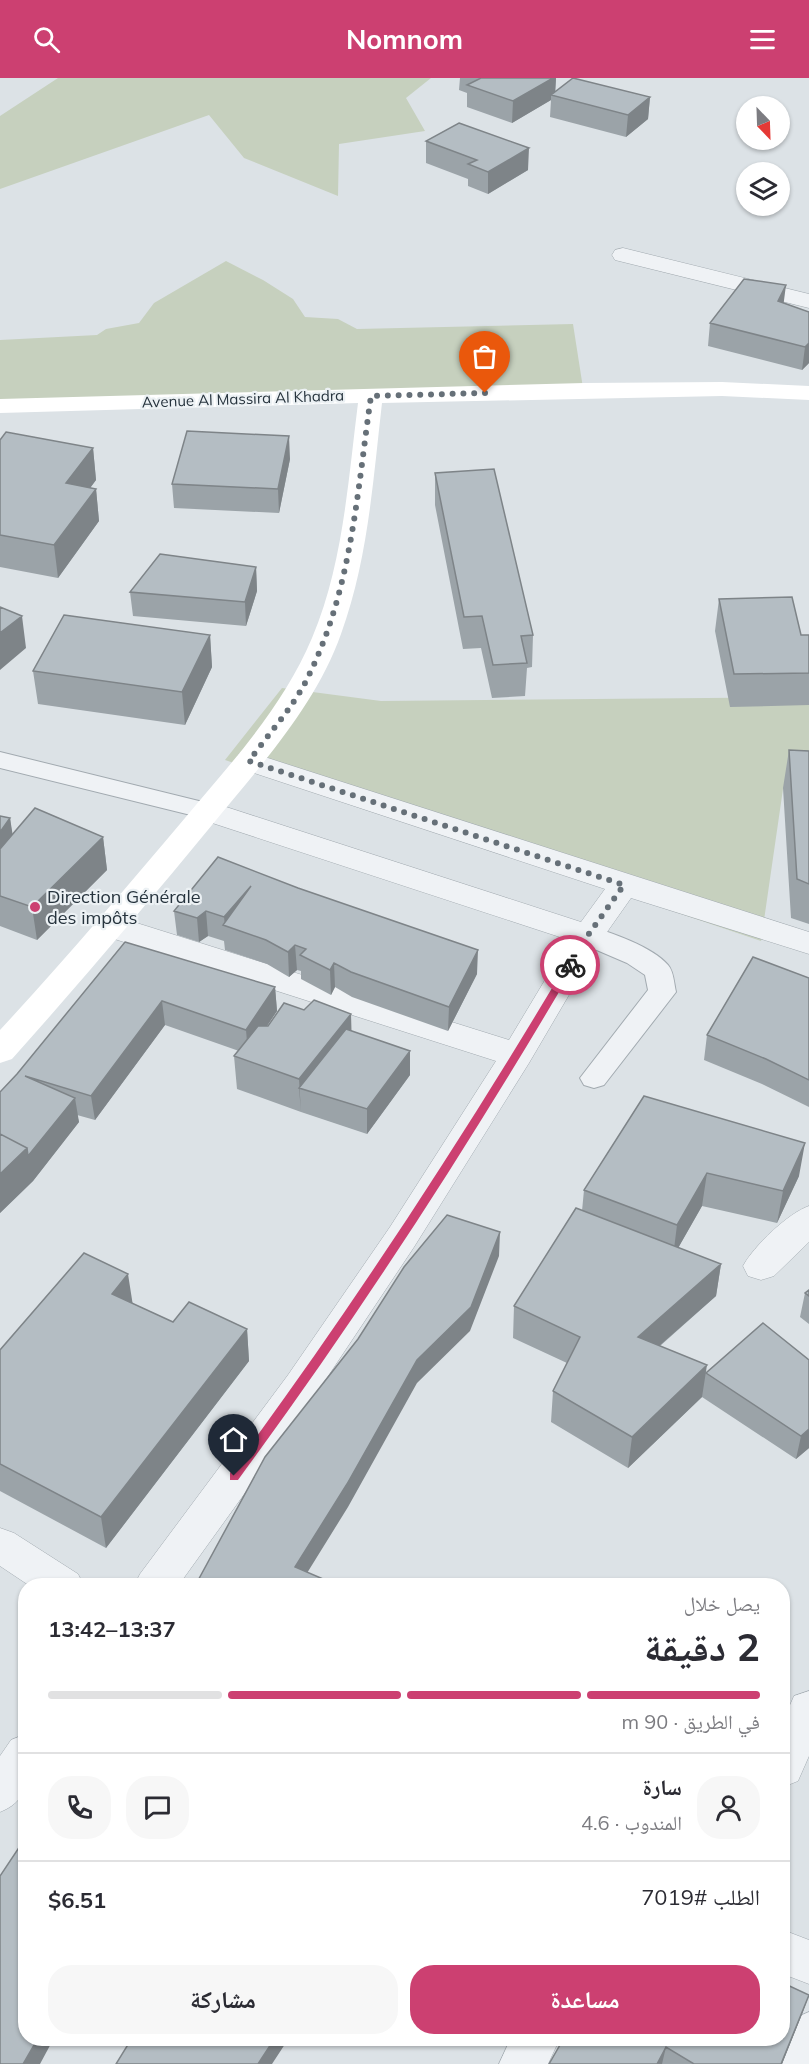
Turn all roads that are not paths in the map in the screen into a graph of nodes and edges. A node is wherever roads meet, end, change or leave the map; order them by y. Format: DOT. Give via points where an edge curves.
graph roads {
  1 [pos="623,255"];
  2 [pos="809,301"];
  3 [pos="809,393"];
  4 [pos="370,404"];
  5 [pos="0,406"];
  6 [pos="809,411"];
  7 [pos="0,422"];
  8 [pos="0,760"];
  9 [pos="249,761"];
  10 [pos="207,811"];
  11 [pos="624,885"];
  12 [pos="112,927"];
  13 [pos="588,935"];
  14 [pos="809,943"];
  15 [pos="0,1051"];
  16 [pos="517,1055"];
  17 [pos="594,1078"];
  18 [pos="809,1220"];
  19 [pos="761,1266"];
  20 [pos="0,1545"];
  21 [pos="52,1578"];
  22 [pos="160,1578"];
  23 [pos="809,1710"];
  24 [pos="790,1752"];
  25 [pos="18,1766"];
  26 [pos="0,1792"];
  27 [pos="790,1955"];
  28 [pos="809,1962"];
  29 [pos="809,2035"];
  30 [pos="532,2046"];
  31 [pos="522,2064"];
  32 [pos="796,2064"];
  1 -- 2 [label="street"];
  3 -- 4 [label="main road, Avenue Al Massira Al Khadra" via="659,389"];
  4 -- 5 [label="main road, Avenue Al Massira Al Khadra"];
  4 -- 6 [label="main road, Avenue Al Massira Al Khadra"];
  4 -- 7 [label="main road, Avenue Al Massira Al Khadra"];
  4 -- 9 [label="main road" via="345,573 327,635 306,682"];
  8 -- 10 [label="lane"];
  9 -- 10 [label="main road"];
  9 -- 11 [label="street"];
  10 -- 12 [label="main road"];
  10 -- 13 [label="street"];
  11 -- 13 [label="street"];
  11 -- 14 [label="street"];
  12 -- 15 [label="main road"];
  12 -- 16 [label="street"];
  13 -- 16 [label="street"];
  13 -- 17 [label="lane" via="637,956 657,971 662,992"];
  16 -- 22 [label="street" via="402,1238 301,1386"];
  18 -- 19 [label="street"];
  20 -- 21 [label="street"];
  23 -- 24 [label="street"];
  25 -- 26 [label="street"];
  27 -- 28 [label="street"];
  29 -- 32 [label="street"];
  30 -- 31 [label="street"];
}
